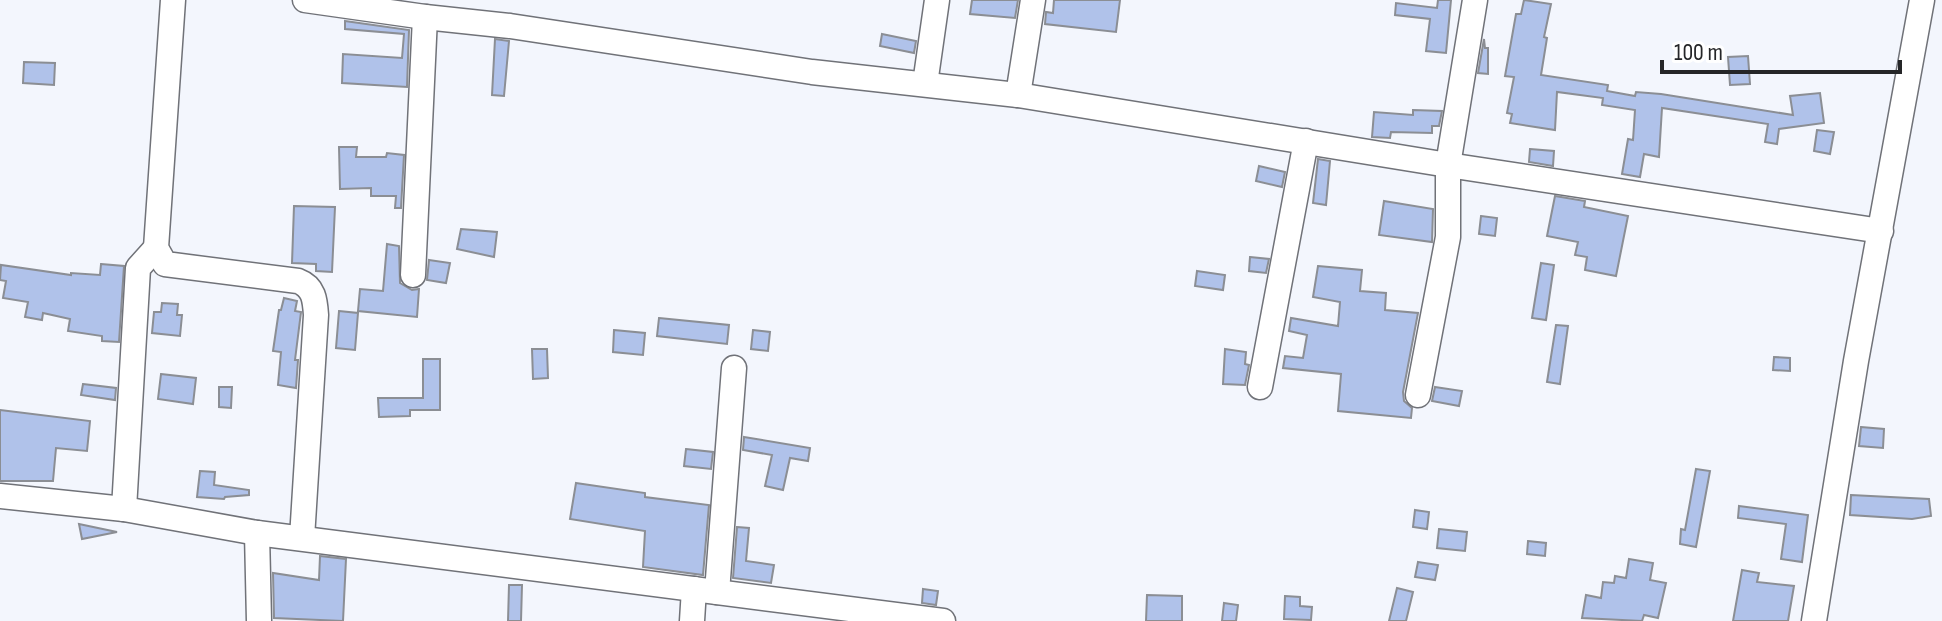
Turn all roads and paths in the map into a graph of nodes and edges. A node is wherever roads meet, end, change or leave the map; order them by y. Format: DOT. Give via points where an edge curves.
graph roads {
  1 [pos="173,0"];
  2 [pos="305,0"];
  3 [pos="937,0"];
  4 [pos="1033,0"];
  5 [pos="1475,0"];
  6 [pos="1922,0"];
  7 [pos="425,17"];
  8 [pos="925,84"];
  9 [pos="1018,95"];
  10 [pos="1306,141"];
  11 [pos="1448,165"];
  12 [pos="1881,231"];
  13 [pos="156,248"];
  14 [pos="413,275"];
  15 [pos="734,368"];
  16 [pos="1260,387"];
  17 [pos="1418,395"];
  18 [pos="0,496"];
  19 [pos="124,509"];
  20 [pos="257,533"];
  21 [pos="302,538"];
  22 [pos="706,590"];
  23 [pos="259,621"];
  24 [pos="692,621"];
  25 [pos="943,621"];
  26 [pos="1814,621"];
  1 -- 13 [label="street"];
  2 -- 7 [label="street"];
  3 -- 8 [label="street"];
  4 -- 9 [label="street"];
  5 -- 11 [label="street"];
  6 -- 12 [label="street"];
  7 -- 8 [label="street"];
  7 -- 14 [label="street"];
  8 -- 9 [label="street"];
  9 -- 10 [label="street"];
  10 -- 11 [label="street"];
  10 -- 16 [label="street"];
  11 -- 12 [label="street"];
  11 -- 17 [label="street" via="1448,237"];
  12 -- 26 [label="street"];
  13 -- 19 [label="street" via="138,268"];
  13 -- 21 [label="street" via="165,264 298,281 313,291 316,315"];
  15 -- 22 [label="street"];
  18 -- 19 [label="street"];
  19 -- 20 [label="street"];
  20 -- 21 [label="street"];
  20 -- 23 [label="street"];
  21 -- 22 [label="street"];
  22 -- 24 [label="street"];
  22 -- 25 [label="street"];
}
